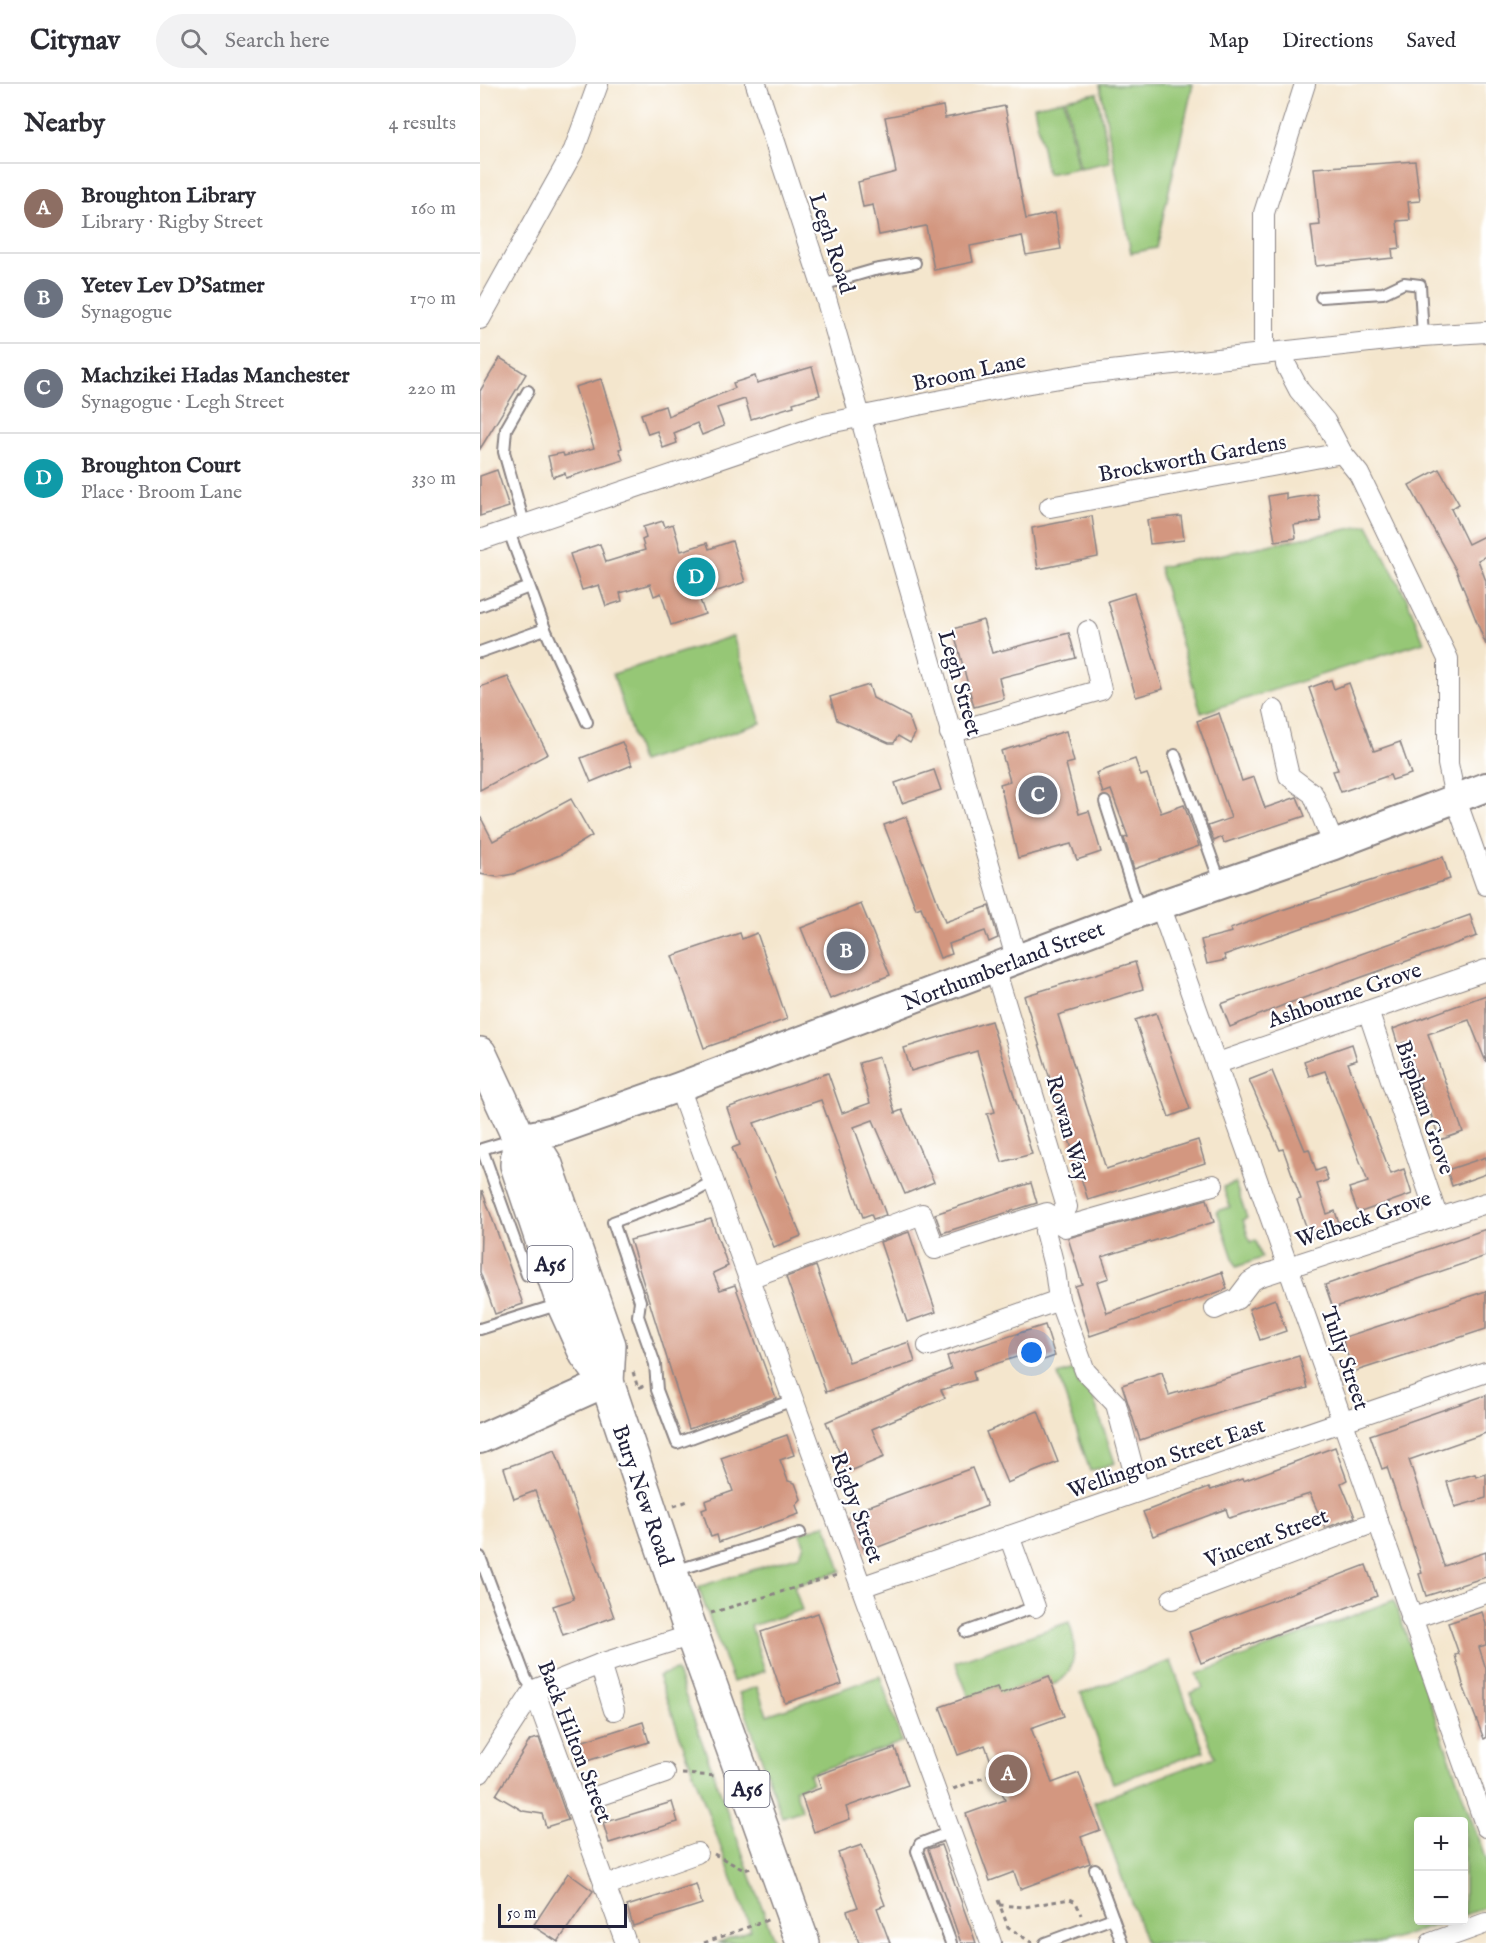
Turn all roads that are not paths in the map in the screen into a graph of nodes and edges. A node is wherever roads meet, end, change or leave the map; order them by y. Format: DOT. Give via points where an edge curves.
graph roads {
  1 [pos="598,84"];
  2 [pos="756,84"];
  3 [pos="1305,84"];
  4 [pos="915,263"];
  5 [pos="822,285"];
  6 [pos="1321,297"];
  7 [pos="480,319"];
  8 [pos="1486,333"];
  9 [pos="1423,336"];
  10 [pos="1285,352"];
  11 [pos="1264,353"];
  12 [pos="528,391"];
  13 [pos="861,418"];
  14 [pos="1342,453"];
  15 [pos="1050,507"];
  16 [pos="516,526"];
  17 [pos="480,540"];
  18 [pos="529,587"];
  19 [pos="480,606"];
  20 [pos="545,628"];
  21 [pos="1088,631"];
  22 [pos="480,652"];
  23 [pos="1274,710"];
  24 [pos="587,722"];
  25 [pos="950,733"];
  26 [pos="1175,755"];
  27 [pos="1486,787"];
  28 [pos="1455,798"];
  29 [pos="1105,802"];
  30 [pos="1334,845"];
  31 [pos="1222,884"];
  32 [pos="1486,885"];
  33 [pos="1150,909"];
  34 [pos="1006,965"];
  35 [pos="1486,970"];
  36 [pos="1368,1011"];
  37 [pos="480,1054"];
  38 [pos="1218,1064"];
  39 [pos="679,1087"];
  40 [pos="519,1138"];
  41 [pos="481,1149"];
  42 [pos="714,1181"];
  43 [pos="1213,1185"];
  44 [pos="1486,1203"];
  45 [pos="1438,1219"];
  46 [pos="1055,1220"];
  47 [pos="551,1266"];
  48 [pos="1289,1268"];
  49 [pos="749,1278"];
  50 [pos="1059,1300"];
  51 [pos="563,1303"];
  52 [pos="1215,1309"];
  53 [pos="480,1329"];
  54 [pos="928,1346"];
  55 [pos="1486,1372"];
  56 [pos="620,1375"];
  57 [pos="793,1400"];
  58 [pos="1342,1422"];
  59 [pos="480,1439"];
  60 [pos="1139,1491"];
  61 [pos="1378,1521"];
  62 [pos="800,1533"];
  63 [pos="1009,1536"];
  64 [pos="480,1557"];
  65 [pos="671,1572"];
  66 [pos="858,1578"];
  67 [pos="1486,1593"];
  68 [pos="1172,1599"];
  69 [pos="1035,1607"];
  70 [pos="1411,1619"];
  71 [pos="689,1628"];
  72 [pos="966,1632"];
  73 [pos="600,1664"];
  74 [pos="534,1690"];
  75 [pos="614,1710"];
  76 [pos="480,1773"];
  77 [pos="665,1773"];
  78 [pos="575,1804"];
  79 [pos="1486,1827"];
  80 [pos="951,1832"];
  81 [pos="697,1853"];
  82 [pos="1095,1869"];
  83 [pos="604,1886"];
  84 [pos="1113,1918"];
  85 [pos="1486,1923"];
  86 [pos="626,1943"];
  87 [pos="803,1943"];
  88 [pos="951,1943"];
  89 [pos="991,1943"];
  90 [pos="1046,1943"];
  91 [pos="1122,1943"];
  92 [pos="1431,1943"];
  1 -- 7 [label="street" via="574,150"];
  2 -- 5 [label="street, Legh Road"];
  3 -- 11 [label="street" via="1264,213"];
  4 -- 5 [label="lane"];
  5 -- 13 [label="street, Legh Road"];
  6 -- 9 [label="lane" via="1383,293 1404,283 1420,285"];
  8 -- 9 [label="street, Broom Lane"];
  9 -- 10 [label="street, Broom Lane"];
  10 -- 11 [label="street, Broom Lane"];
  10 -- 14 [label="street" via="1286,366 1299,390 1325,421"];
  11 -- 13 [label="street, Broom Lane" via="1084,374"];
  12 -- 16 [label="lane" via="506,429 504,452"];
  13 -- 16 [label="street, Broom Lane" via="819,425"];
  13 -- 25 [label="street, Legh Street"];
  14 -- 15 [label="street, Brockworth Gardens"];
  14 -- 28 [label="street" via="1359,474 1448,659 1448,764"];
  16 -- 17 [label="street, Broom Lane"];
  16 -- 18 [label="lane"];
  18 -- 19 [label="lane"];
  18 -- 20 [label="lane"];
  20 -- 22 [label="lane"];
  20 -- 24 [label="lane"];
  21 -- 25 [label="street" via="1101,690"];
  23 -- 30 [label="street" via="1289,776 1313,794"];
  25 -- 34 [label="street, Legh Street"];
  26 -- 31 [label="lane"];
  27 -- 28 [label="street, Northumberland Street"];
  28 -- 30 [label="street, Northumberland Street"];
  28 -- 32 [label="street"];
  29 -- 33 [label="lane"];
  30 -- 31 [label="street, Northumberland Street"];
  31 -- 33 [label="street, Northumberland Street"];
  33 -- 34 [label="street, Northumberland Street"];
  33 -- 38 [label="street, Tully Street"];
  34 -- 39 [label="street, Northumberland Street"];
  34 -- 46 [label="street, Rowan Way" via="1067,1207"];
  35 -- 36 [label="street, Ashbourne Grove"];
  36 -- 38 [label="street, Ashbourne Grove"];
  36 -- 45 [label="street, Bispham Grove"];
  37 -- 40 [label="highway, Bury New Road / A56"];
  38 -- 48 [label="street, Tully Street"];
  39 -- 40 [label="street, Northumberland Street" via="555,1131"];
  39 -- 42 [label="street, Rigby Street"];
  40 -- 41 [label="lane"];
  40 -- 47 [label="highway, Bury New Road / A56" via="517,1165"];
  40 -- 56 [label="highway, A56" via="546,1165"];
  41 -- 47 [label="lane" via="527,1275"];
  42 -- 49 [label="street, Rigby Street"];
  42 -- 57 [label="lane" via="613,1222 640,1301 638,1316 677,1443"];
  43 -- 46 [label="street" via="1065,1227"];
  44 -- 45 [label="street, Welbeck Grove"];
  45 -- 48 [label="street, Welbeck Grove"];
  46 -- 49 [label="street" via="1047,1213 935,1249 922,1214"];
  46 -- 50 [label="street, Rowan Way" via="1045,1231"];
  47 -- 51 [label="highway, Bury New Road / A56"];
  48 -- 52 [label="street, Welbeck Grove" via="1258,1277 1236,1299"];
  48 -- 58 [label="street, Tully Street"];
  49 -- 57 [label="street, Rigby Street"];
  50 -- 54 [label="street"];
  50 -- 60 [label="street" via="1085,1371 1116,1404"];
  51 -- 53 [label="lane"];
  51 -- 56 [label="highway, Bury New Road / A56" via="586,1354"];
  55 -- 58 [label="street, Wellington Street East"];
  56 -- 59 [label="street"];
  56 -- 65 [label="highway, Bury New Road / A56"];
  57 -- 66 [label="street, Rigby Street"];
  58 -- 60 [label="street, Wellington Street East"];
  58 -- 61 [label="street, Tully Street"];
  60 -- 63 [label="street, Wellington Street East"];
  61 -- 68 [label="street, Vincent Street"];
  61 -- 70 [label="street, Tully Street"];
  62 -- 65 [label="lane"];
  63 -- 66 [label="street, Wellington Street East"];
  63 -- 69 [label="street"];
  64 -- 74 [label="lane, Back Hilton Street" via="526,1679"];
  65 -- 71 [label="highway, Bury New Road / A56"];
  66 -- 80 [label="street, Rigby Street"];
  67 -- 70 [label="street"];
  69 -- 72 [label="lane"];
  70 -- 79 [label="street, Tully Street"];
  71 -- 73 [label="street"];
  71 -- 87 [label="highway, Bury New Road / A56"];
  73 -- 74 [label="street"];
  73 -- 75 [label="street"];
  74 -- 76 [label="street"];
  74 -- 78 [label="street, Back Hilton Street"];
  77 -- 78 [label="street"];
  78 -- 83 [label="street, Back Hilton Street"];
  80 -- 88 [label="lane" via="920,1844 917,1851"];
  80 -- 89 [label="street, Rigby Street"];
  81 -- 83 [label="street"];
  82 -- 84 [label="lane"];
  83 -- 86 [label="street, Back Hilton Street"];
  84 -- 90 [label="lane"];
  84 -- 91 [label="lane"];
  85 -- 92 [label="street"];
}
